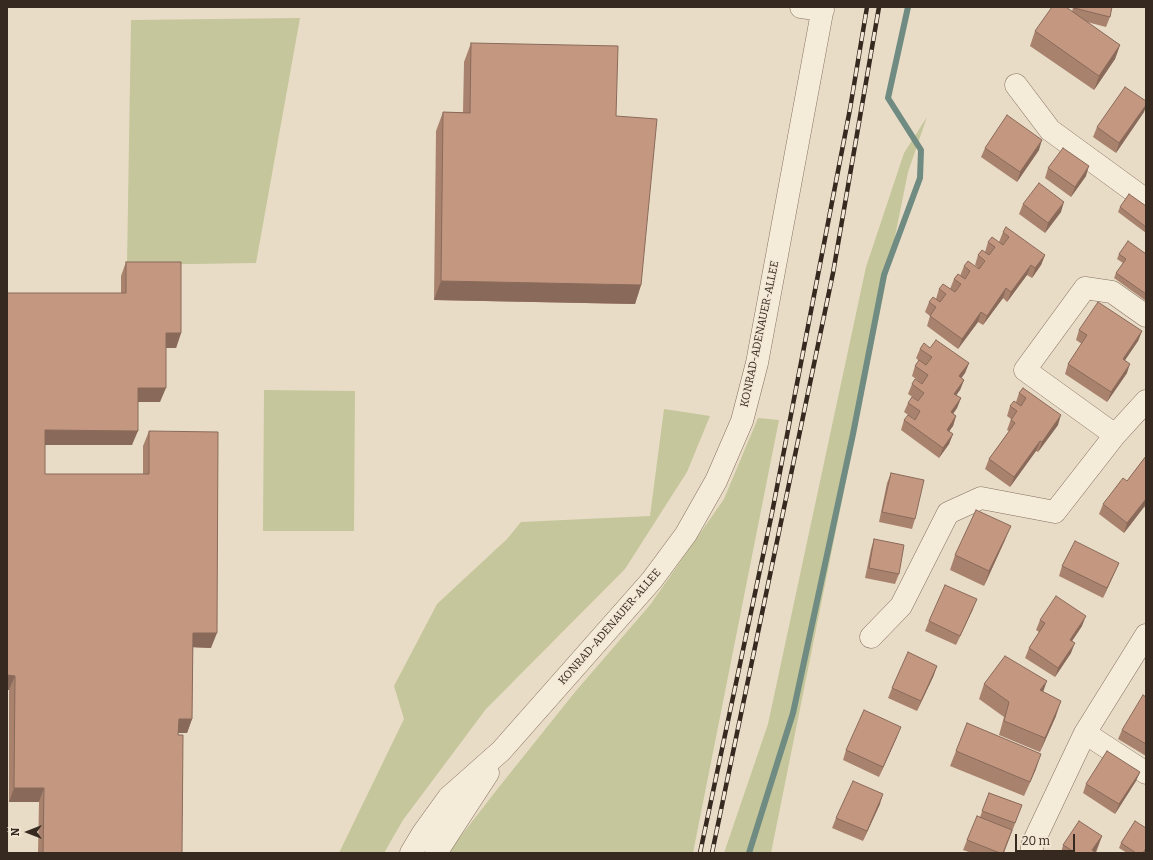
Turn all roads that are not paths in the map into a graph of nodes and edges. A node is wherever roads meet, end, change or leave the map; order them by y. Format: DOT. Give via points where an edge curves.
graph roads {
  1 [pos="801,7"];
  2 [pos="823,8"];
  3 [pos="1016,85"];
  4 [pos="1146,200"];
  5 [pos="1146,316"];
  6 [pos="1146,402"];
  7 [pos="1115,435"];
  8 [pos="1146,635"];
  9 [pos="872,637"];
  10 [pos="1085,733"];
  11 [pos="501,752"];
  12 [pos="1146,773"];
  13 [pos="411,853"];
  14 [pos="436,853"];
  15 [pos="1031,853"];
  1 -- 2 [label="street"];
  2 -- 11 [label="street, KONRAD-ADENAUER-ALLEE" via="757,363 742,421 716,481 686,534 652,580"];
  3 -- 4 [label="street" via="1050,130"];
  5 -- 7 [label="street" via="1112,292 1085,288 1025,370"];
  6 -- 7 [label="street"];
  7 -- 9 [label="street" via="1054,512 980,498 948,513 901,606"];
  8 -- 10 [label="street"];
  10 -- 12 [label="street"];
  10 -- 15 [label="street"];
  11 -- 13 [label="street, KONRAD-ADENAUER-ALLEE" via="449,798"];
  11 -- 14 [label="street, KONRAD-ADENAUER-ALLEE"];
}
